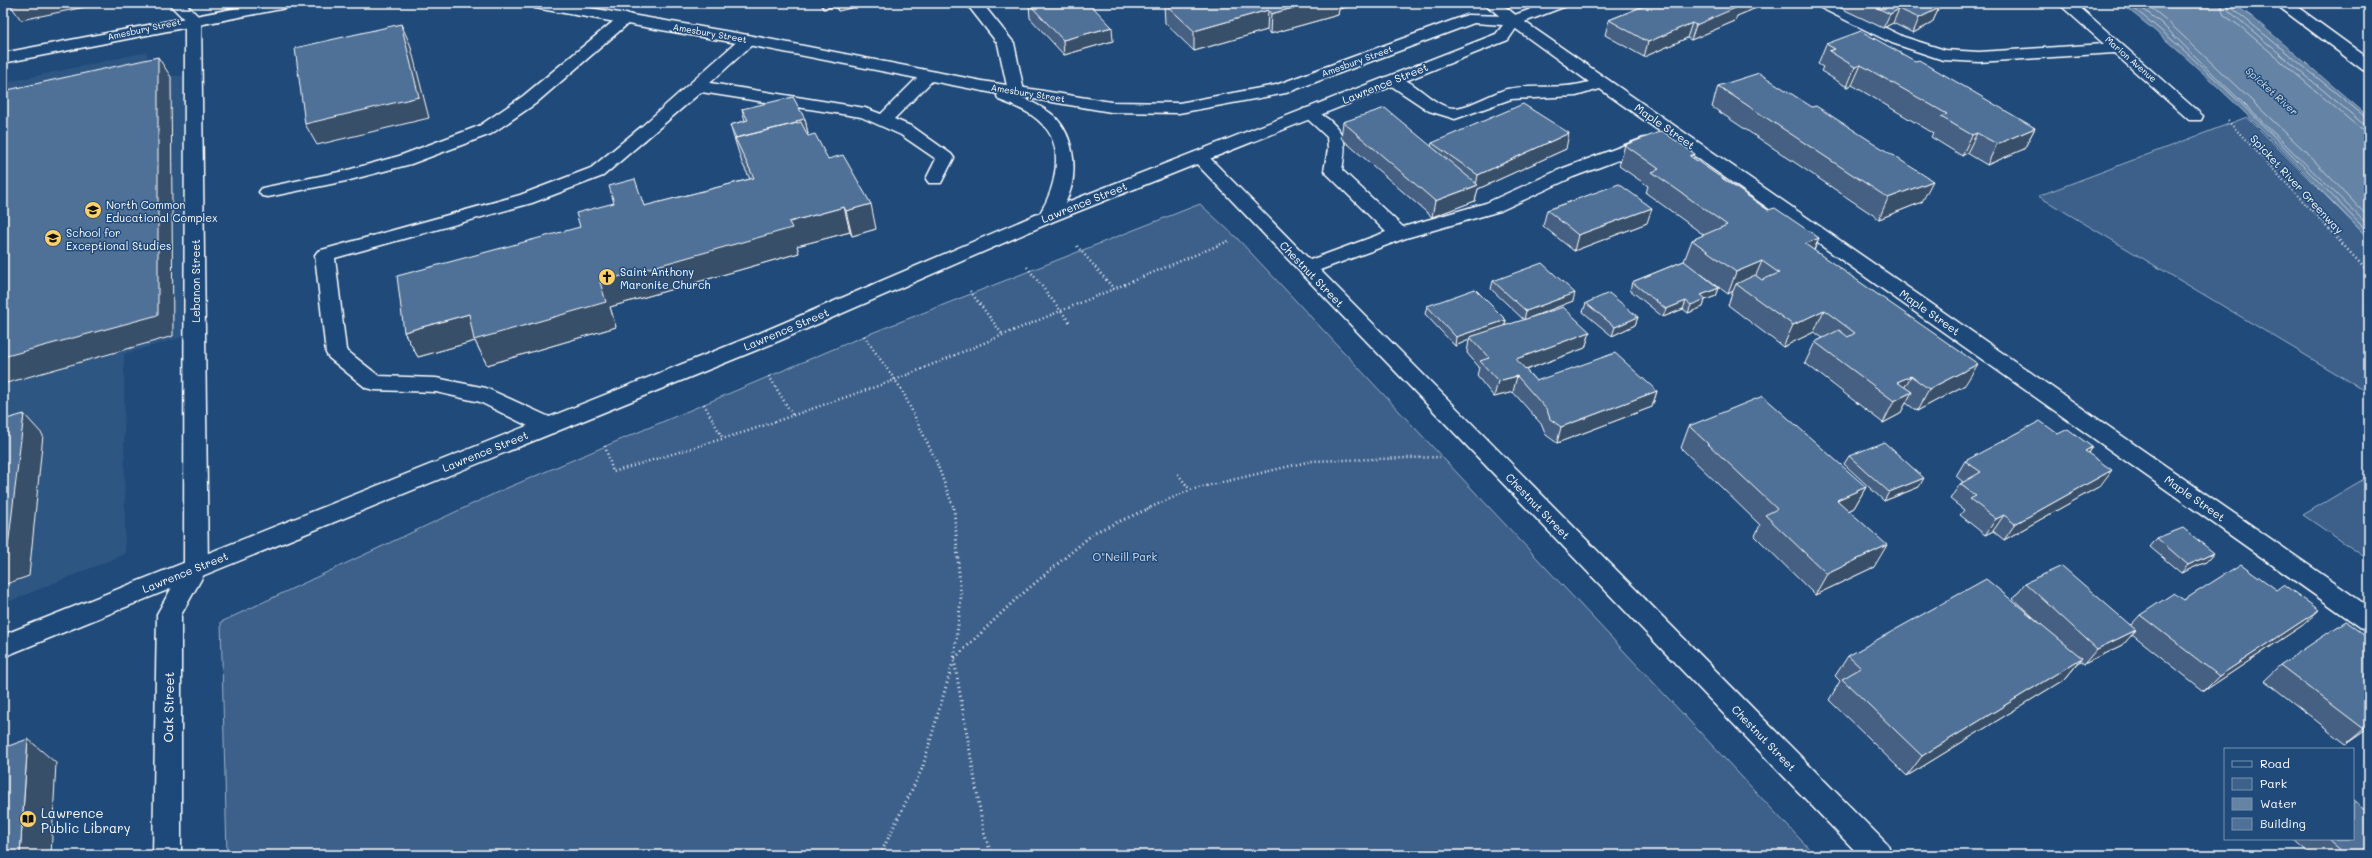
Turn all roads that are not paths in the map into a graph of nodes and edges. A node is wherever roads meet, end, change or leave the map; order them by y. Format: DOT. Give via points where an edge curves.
graph roads {
  1 [pos="176,3"];
  2 [pos="286,3"];
  3 [pos="535,3"];
  4 [pos="974,3"];
  5 [pos="1492,3"];
  6 [pos="1561,3"];
  7 [pos="1822,3"];
  8 [pos="2066,3"];
  9 [pos="2282,3"];
  10 [pos="626,18"];
  11 [pos="193,19"];
  12 [pos="1514,21"];
  13 [pos="748,40"];
  14 [pos="2117,48"];
  15 [pos="3,58"];
  16 [pos="2369,67"];
  17 [pos="929,75"];
  18 [pos="1393,80"];
  19 [pos="1602,83"];
  20 [pos="697,86"];
  21 [pos="982,86"];
  22 [pos="1016,91"];
  23 [pos="1309,113"];
  24 [pos="2195,116"];
  25 [pos="883,121"];
  26 [pos="1674,133"];
  27 [pos="1199,157"];
  28 [pos="935,179"];
  29 [pos="268,192"];
  30 [pos="1047,217"];
  31 [pos="1399,234"];
  32 [pos="1306,268"];
  33 [pos="548,426"];
  34 [pos="196,567"];
  35 [pos="2369,620"];
  36 [pos="3,646"];
  37 [pos="167,855"];
  38 [pos="1878,855"];
  1 -- 11 [label="street"];
  2 -- 11 [label="street, Amesbury Street"];
  3 -- 10 [label="street, Amesbury Street"];
  4 -- 22 [label="street" via="1006,43"];
  5 -- 12 [label="street, Maple Street"];
  6 -- 12 [label="street"];
  7 -- 14 [label="street" via="1898,40 1943,55 1979,57"];
  8 -- 14 [label="street, Marion Avenue"];
  9 -- 16 [label="street"];
  10 -- 13 [label="street, Amesbury Street"];
  10 -- 29 [label="street" via="529,100 485,130 405,160 346,176"];
  11 -- 15 [label="street, Amesbury Street"];
  11 -- 34 [label="street, Lebanon Street"];
  12 -- 18 [label="street, Lawrence Street" via="1502,37"];
  12 -- 19 [label="street, Maple Street"];
  12 -- 22 [label="street, Amesbury Street" via="1472,18 1280,89 1179,108 1111,107"];
  13 -- 17 [label="street, Amesbury Street"];
  13 -- 20 [label="street"];
  14 -- 24 [label="street, Marion Avenue"];
  17 -- 21 [label="street, Amesbury Street"];
  17 -- 25 [label="street"];
  18 -- 19 [label="street" via="1435,107 1455,114 1509,94 1576,91"];
  18 -- 23 [label="street, Lawrence Street"];
  19 -- 26 [label="street, Maple Street"];
  20 -- 25 [label="street" via="866,113"];
  20 -- 33 [label="street" via="648,132 597,172 526,199 325,255 336,353 374,383 436,385 486,396"];
  21 -- 22 [label="street, Amesbury Street"];
  21 -- 30 [label="street" via="1025,105 1051,123 1063,147 1065,173 1060,196"];
  23 -- 27 [label="street, Lawrence Street"];
  23 -- 31 [label="street" via="1335,134 1338,141 1333,172"];
  25 -- 28 [label="street" via="907,131 945,158"];
  26 -- 31 [label="street" via="1567,173 1493,207"];
  26 -- 35 [label="street, Maple Street"];
  27 -- 30 [label="street, Lawrence Street"];
  27 -- 32 [label="street, Chestnut Street"];
  30 -- 33 [label="street, Lawrence Street" via="767,338"];
  31 -- 32 [label="street"];
  32 -- 38 [label="street, Chestnut Street"];
  33 -- 34 [label="street, Lawrence Street"];
  34 -- 36 [label="street, Lawrence Street"];
  34 -- 37 [label="street, Oak Street" via="169,614"];
}
